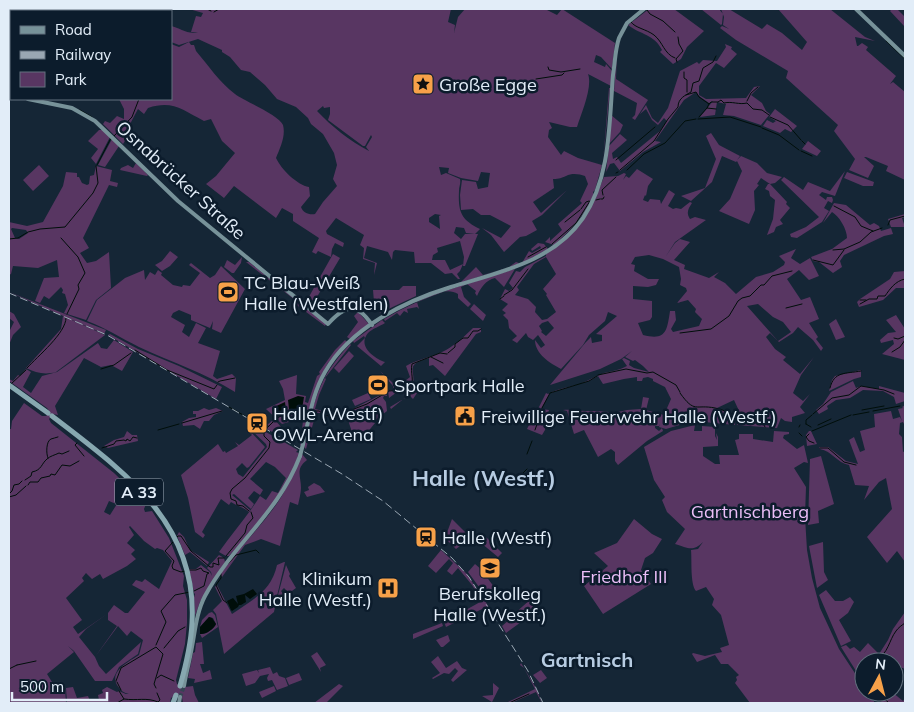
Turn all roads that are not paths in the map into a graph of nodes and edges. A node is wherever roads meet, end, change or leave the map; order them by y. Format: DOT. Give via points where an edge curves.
graph roads {
  1 [pos="644,9"];
  2 [pos="856,9"];
  3 [pos="905,56"];
  4 [pos="33,100"];
  5 [pos="372,325"];
  6 [pos="9,387"];
  7 [pos="181,686"];
  8 [pos="178,696"];
  9 [pos="176,703"];
  1 -- 5 [label="main road" via="624,26 617,43 603,173 591,204 576,228 552,249 524,264 415,300"];
  2 -- 3 [label="main road"];
  4 -- 5 [label="main road, Osnabrücker Straße" via="72,108 95,121 178,201 328,324 339,312 352,308 362,312"];
  5 -- 7 [label="main road, bridge" via="347,344 330,364 314,399 300,456 278,500 223,567 201,603"];
  6 -- 7 [label="highway, A 33" via="95,451 148,498 162,515 175,539 190,592 189,631"];
  8 -- 9 [label="highway"];
}
